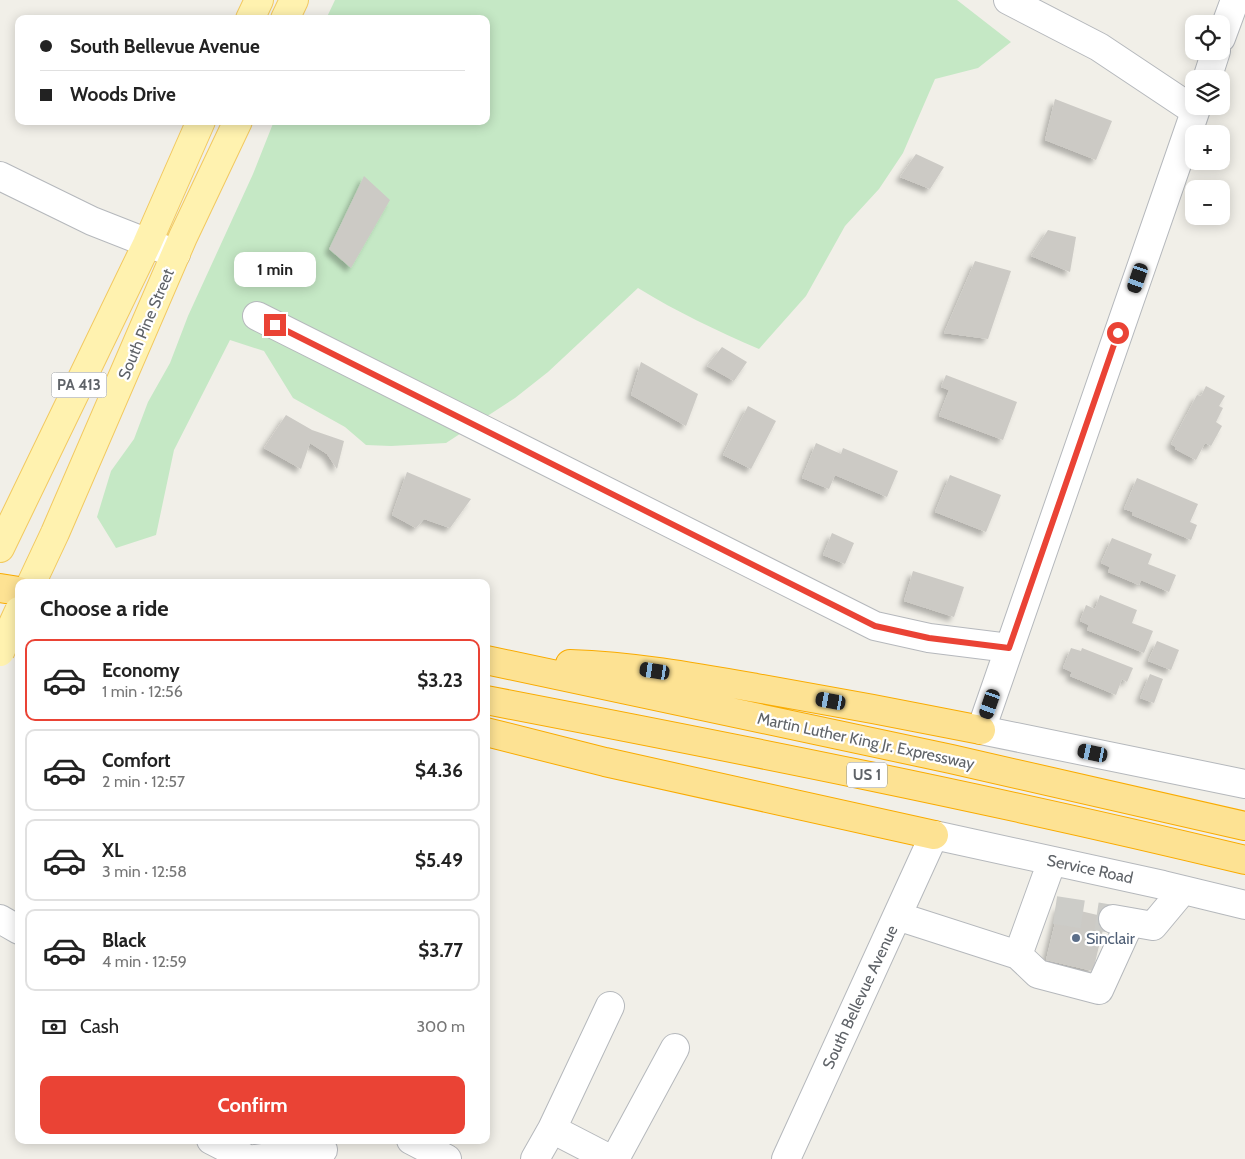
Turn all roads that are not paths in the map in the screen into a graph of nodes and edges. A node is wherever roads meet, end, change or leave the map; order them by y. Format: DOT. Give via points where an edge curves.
graph roads {
  1 [pos="259,0"];
  2 [pos="294,0"];
  3 [pos="1008,0"];
  4 [pos="1235,0"];
  5 [pos="252,15"];
  6 [pos="287,15"];
  7 [pos="1229,15"];
  8 [pos="1185,102"];
  9 [pos="1194,115"];
  10 [pos="199,125"];
  11 [pos="236,125"];
  12 [pos="0,176"];
  13 [pos="147,244"];
  14 [pos="176,254"];
  15 [pos="257,316"];
  16 [pos="5,537"];
  17 [pos="33,579"];
  18 [pos="0,588"];
  19 [pos="15,590"];
  20 [pos="15,620"];
  21 [pos="0,622"];
  22 [pos="15,624"];
  23 [pos="1009,648"];
  24 [pos="0,652"];
  25 [pos="490,661"];
  26 [pos="490,701"];
  27 [pos="981,730"];
  28 [pos="490,733"];
  29 [pos="1245,784"];
  30 [pos="1245,826"];
  31 [pos="934,835"];
  32 [pos="1052,860"];
  33 [pos="1245,860"];
  34 [pos="1183,890"];
  35 [pos="1245,905"];
  36 [pos="897,916"];
  37 [pos="0,920"];
  38 [pos="15,928"];
  39 [pos="1018,955"];
  40 [pos="610,1006"];
  41 [pos="675,1048"];
  42 [pos="552,1129"];
  43 [pos="219,1144"];
  44 [pos="419,1144"];
  45 [pos="331,1150"];
  46 [pos="248,1159"];
  47 [pos="255,1159"];
  48 [pos="447,1159"];
  49 [pos="535,1159"];
  50 [pos="610,1159"];
  51 [pos="615,1159"];
  52 [pos="786,1159"];
  1 -- 5 [label="main road"];
  2 -- 6 [label="main road"];
  3 -- 8 [label="street" via="1099,47"];
  4 -- 7 [label="street"];
  9 -- 23 [label="street"];
  10 -- 13 [label="main road, South Pine Street / PA 413"];
  11 -- 14 [label="main road, South Pine Street / PA 413"];
  12 -- 13 [label="street"];
  13 -- 14 [label="street"];
  13 -- 16 [label="main road, South Pine Street / PA 413"];
  14 -- 17 [label="main road, South Pine Street / PA 413"];
  15 -- 23 [label="street" via="875,626 929,638"];
  18 -- 19 [label="highway"];
  20 -- 24 [label="main road, bridge"];
  21 -- 22 [label="highway"];
  23 -- 27 [label="street"];
  25 -- 27 [label="highway" via="637,668"];
  25 -- 30 [label="highway, Martin Luther King Jr. Expressway / US 1" via="951,759"];
  26 -- 33 [label="highway, Martin Luther King Jr. Expressway / US 1" via="935,789"];
  27 -- 29 [label="street"];
  28 -- 31 [label="highway" via="605,762"];
  31 -- 32 [label="street, Service Road"];
  31 -- 36 [label="street, South Bellevue Avenue"];
  32 -- 34 [label="street, Service Road"];
  32 -- 39 [label="street" via="1047,904"];
  34 -- 35 [label="street, Service Road"];
  34 -- 39 [label="street" via="1153,926 1121,921 1099,990 1038,974"];
  36 -- 39 [label="street"];
  36 -- 52 [label="street, South Bellevue Avenue"];
  37 -- 38 [label="street"];
  40 -- 42 [label="street"];
  41 -- 51 [label="street"];
  42 -- 49 [label="street"];
  42 -- 50 [label="street"];
  43 -- 46 [label="street"];
  44 -- 48 [label="street"];
  45 -- 47 [label="street"];
}
